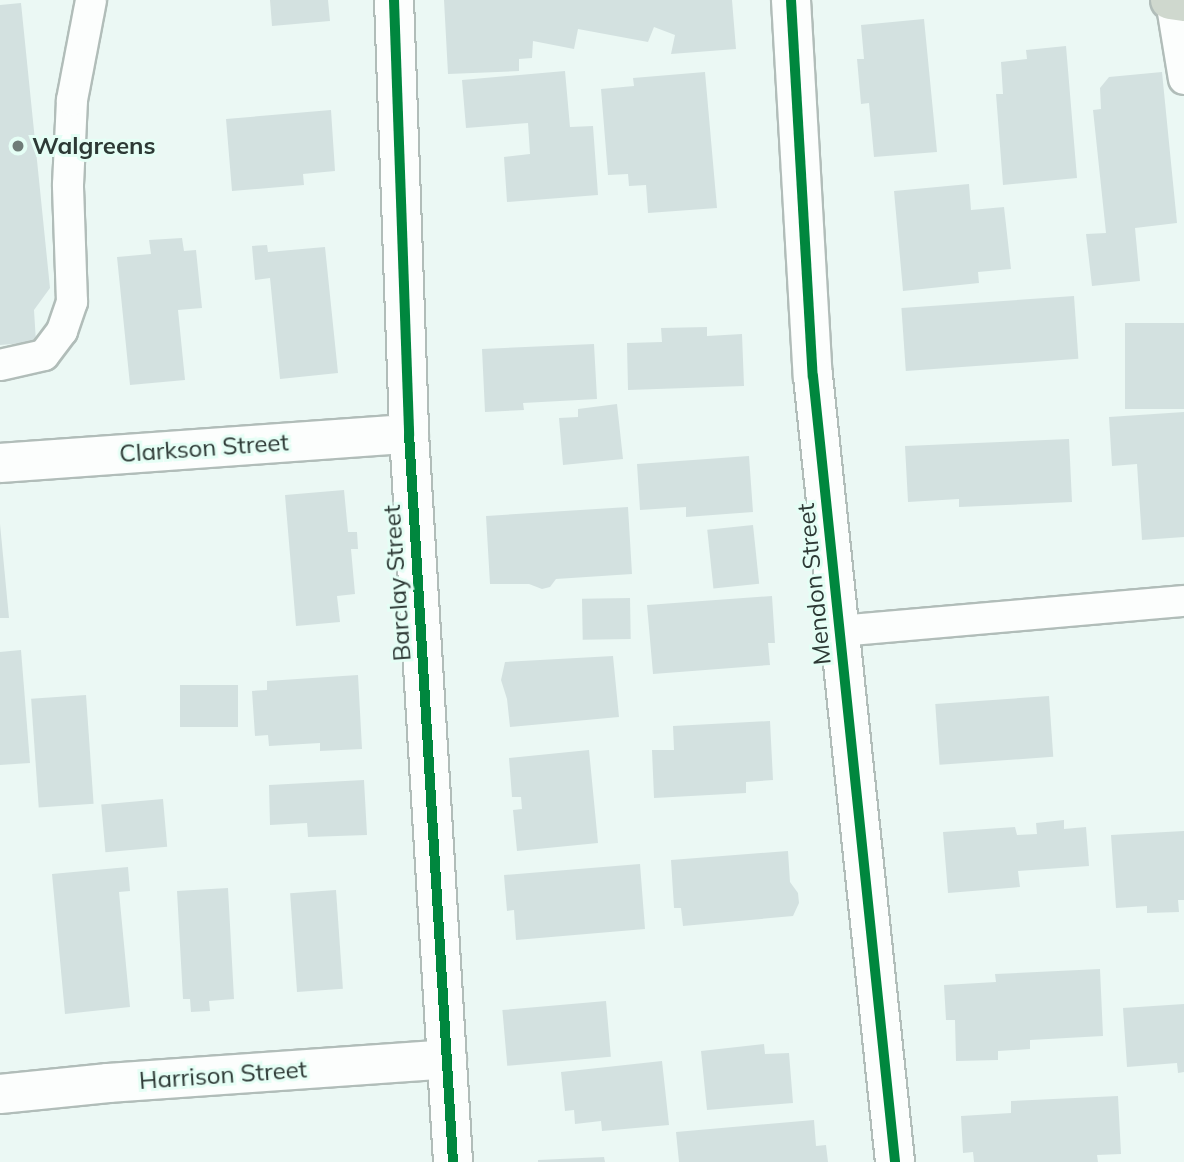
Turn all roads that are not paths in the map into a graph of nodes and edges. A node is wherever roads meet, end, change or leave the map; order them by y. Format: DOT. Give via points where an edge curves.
graph roads {
  1 [pos="91,0"];
  2 [pos="394,0"];
  3 [pos="791,0"];
  4 [pos="1171,0"];
  5 [pos="1184,2"];
  6 [pos="1184,79"];
  7 [pos="0,365"];
  8 [pos="409,435"];
  9 [pos="0,463"];
  10 [pos="1184,601"];
  11 [pos="840,631"];
  12 [pos="447,1059"];
  13 [pos="0,1094"];
  14 [pos="453,1162"];
  15 [pos="895,1162"];
  1 -- 7 [label="lane" via="72,100 68,185 72,302 62,331 44,355"];
  2 -- 8 [label="street, Barclay Street"];
  3 -- 11 [label="street, Mendon Street" via="813,376"];
  4 -- 5 [label="highway"];
  4 -- 6 [label="lane"];
  8 -- 9 [label="street, Clarkson Street"];
  8 -- 12 [label="street, Barclay Street"];
  10 -- 11 [label="lane"];
  11 -- 15 [label="street, Mendon Street"];
  12 -- 13 [label="street, Harrison Street"];
  12 -- 14 [label="street, Barclay Street"];
}
